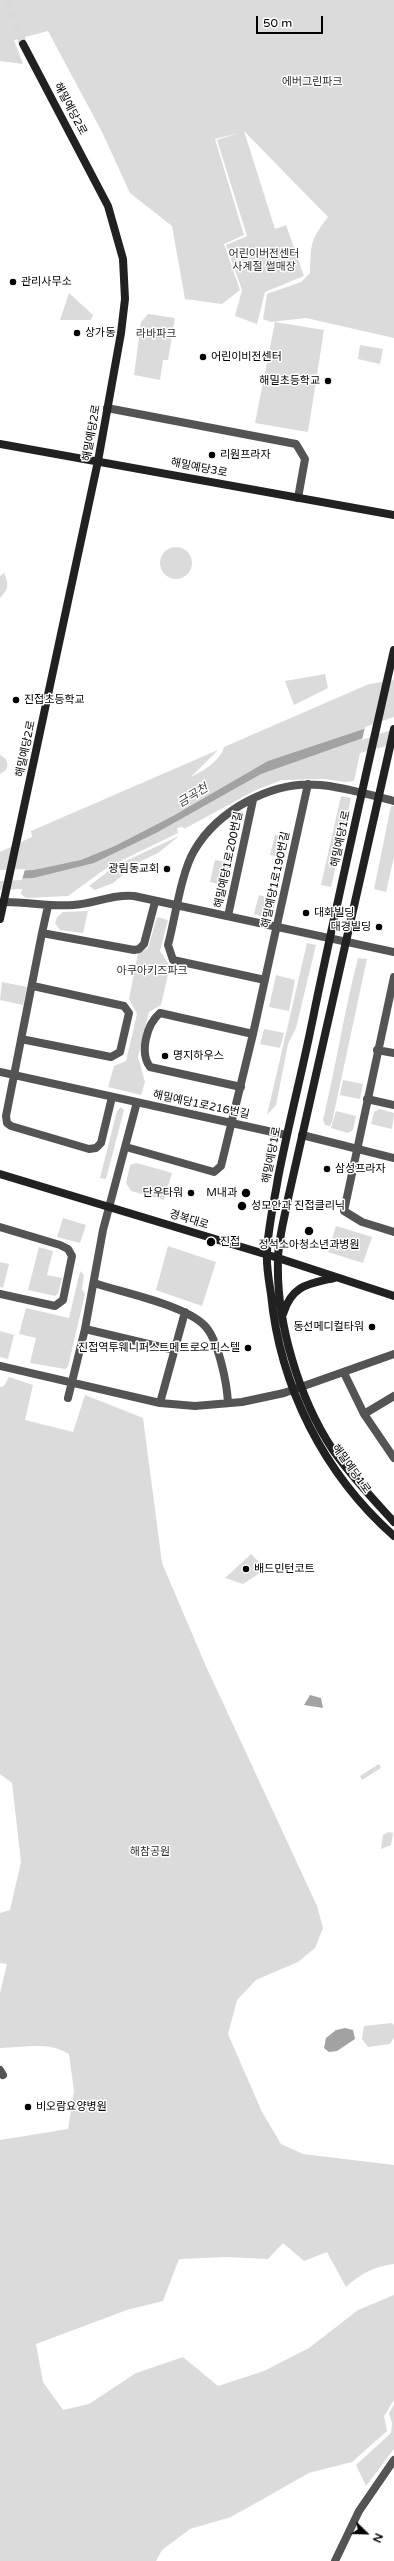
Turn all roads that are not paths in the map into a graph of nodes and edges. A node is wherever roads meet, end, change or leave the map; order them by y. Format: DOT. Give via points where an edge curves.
graph roads {
  1 [pos="23,44"];
  2 [pos="107,408"];
  3 [pos="0,444"];
  4 [pos="98,461"];
  5 [pos="298,498"];
  6 [pos="394,515"];
  7 [pos="394,650"];
  8 [pos="394,729"];
  9 [pos="308,784"];
  10 [pos="362,794"];
  11 [pos="377,797"];
  12 [pos="253,800"];
  13 [pos="394,801"];
  14 [pos="2,902"];
  15 [pos="155,902"];
  16 [pos="48,906"];
  17 [pos="178,906"];
  18 [pos="228,916"];
  19 [pos="0,919"];
  20 [pos="277,928"];
  21 [pos="42,933"];
  22 [pos="330,939"];
  23 [pos="345,942"];
  24 [pos="394,952"];
  25 [pos="394,977"];
  26 [pos="265,980"];
  27 [pos="33,986"];
  28 [pos="391,1003"];
  29 [pos="253,1034"];
  30 [pos="22,1039"];
  31 [pos="377,1050"];
  32 [pos="394,1053"];
  33 [pos="0,1072"];
  34 [pos="13,1075"];
  35 [pos="241,1087"];
  36 [pos="112,1096"];
  37 [pos="367,1099"];
  38 [pos="137,1102"];
  39 [pos="394,1104"];
  40 [pos="233,1122"];
  41 [pos="286,1135"];
  42 [pos="302,1135"];
  43 [pos="126,1147"];
  44 [pos="356,1148"];
  45 [pos="394,1158"];
  46 [pos="0,1174"];
  47 [pos="108,1207"];
  48 [pos="0,1227"];
  49 [pos="394,1232"];
  50 [pos="267,1255"];
  51 [pos="278,1258"];
  52 [pos="336,1277"];
  53 [pos="94,1283"];
  54 [pos="0,1294"];
  55 [pos="394,1296"];
  56 [pos="185,1312"];
  57 [pos="282,1316"];
  58 [pos="85,1329"];
  59 [pos="174,1350"];
  60 [pos="394,1354"];
  61 [pos="0,1366"];
  62 [pos="344,1373"];
  63 [pos="72,1382"];
  64 [pos="303,1387"];
  65 [pos="292,1390"];
  66 [pos="394,1396"];
  67 [pos="68,1398"];
  68 [pos="160,1403"];
  69 [pos="228,1403"];
  70 [pos="364,1414"];
  71 [pos="394,1458"];
  72 [pos="394,1522"];
  73 [pos="393,1532"];
  74 [pos="394,2460"];
  75 [pos="335,2561"];
  1 -- 2 [label="street, 해밀예당2로" via="105,200 116,230 125,280 124,314"];
  2 -- 4 [label="street, 해밀예당2로"];
  2 -- 5 [label="street" via="296,444 305,459"];
  3 -- 4 [label="street, 해밀예당3로"];
  4 -- 5 [label="street, 해밀예당3로"];
  4 -- 14 [label="street, 해밀예당2로"];
  5 -- 6 [label="street, 해밀예당3로"];
  7 -- 10 [label="street, 해밀예당1로"];
  8 -- 11 [label="street, 해밀예당1로"];
  9 -- 10 [label="street"];
  9 -- 12 [label="street" via="273,790"];
  9 -- 20 [label="street, 해밀예당1로190번길"];
  10 -- 11 [label="street"];
  10 -- 22 [label="street, 해밀예당1로"];
  11 -- 13 [label="street"];
  11 -- 23 [label="street, 해밀예당1로"];
  12 -- 17 [label="street, 해밀예당1로200번길" via="226,815 211,828 193,852"];
  12 -- 18 [label="street, 해밀예당1로200번길"];
  14 -- 16 [label="street, 해밀예당1로200번길"];
  14 -- 19 [label="street"];
  15 -- 16 [label="street, 해밀예당1로200번길" via="118,895 75,905"];
  15 -- 17 [label="street, 해밀예당1로200번길"];
  15 -- 21 [label="street" via="144,944 139,949"];
  16 -- 21 [label="street"];
  17 -- 18 [label="street, 해밀예당1로200번길"];
  17 -- 26 [label="street" via="168,945 173,960"];
  18 -- 20 [label="street, 해밀예당1로200번길"];
  20 -- 22 [label="street, 해밀예당1로200번길"];
  20 -- 26 [label="street, 해밀예당1로190번길"];
  21 -- 27 [label="street"];
  22 -- 23 [label="street, 해밀예당1로200번길"];
  22 -- 41 [label="street, 해밀예당1로"];
  23 -- 24 [label="street, 해밀예당1로200번길"];
  23 -- 42 [label="street, 해밀예당1로"];
  25 -- 28 [label="street"];
  26 -- 29 [label="street, 해밀예당1로190번길"];
  27 -- 30 [label="street"];
  27 -- 30 [label="street" via="124,1006 129,1013 120,1052 111,1057"];
  28 -- 31 [label="street"];
  29 -- 35 [label="street, 해밀예당1로190번길"];
  29 -- 35 [label="street" via="160,1013 152,1020 144,1054 150,1067"];
  30 -- 34 [label="street"];
  31 -- 32 [label="street"];
  31 -- 37 [label="street"];
  33 -- 34 [label="street, 해밀예당1로216번길"];
  34 -- 36 [label="street, 해밀예당1로216번길"];
  34 -- 36 [label="street" via="7,1123 89,1149 96,1148 101,1143"];
  35 -- 40 [label="street, 해밀예당1로190번길"];
  36 -- 38 [label="street, 해밀예당1로216번길"];
  37 -- 39 [label="street"];
  37 -- 44 [label="street"];
  38 -- 40 [label="street, 해밀예당1로216번길"];
  38 -- 43 [label="street"];
  40 -- 41 [label="street, 해밀예당1로216번길"];
  40 -- 43 [label="street, 해밀예당1로190번길" via="221,1166 214,1172"];
  41 -- 50 [label="street, 해밀예당1로" via="269,1228"];
  42 -- 44 [label="street"];
  42 -- 51 [label="street, 해밀예당1로"];
  43 -- 47 [label="street"];
  44 -- 45 [label="street"];
  44 -- 49 [label="street" via="344,1211 362,1222"];
  46 -- 47 [label="street, 경복대로"];
  47 -- 50 [label="street, 경복대로"];
  47 -- 53 [label="street" via="94,1271"];
  48 -- 54 [label="street" via="60,1245 68,1249 72,1256 62,1300 55,1306"];
  50 -- 51 [label="street, 경복대로"];
  50 -- 65 [label="street, 해밀예당1로" via="273,1318"];
  51 -- 52 [label="street, 경복대로"];
  51 -- 57 [label="street, 해밀예당1로"];
  52 -- 55 [label="street, 경복대로"];
  52 -- 57 [label="street" via="306,1284 287,1301"];
  53 -- 56 [label="street"];
  53 -- 58 [label="street"];
  56 -- 59 [label="street"];
  56 -- 69 [label="street" via="205,1325 213,1340 227,1390"];
  57 -- 64 [label="street, 해밀예당1로"];
  58 -- 59 [label="street"];
  58 -- 63 [label="street"];
  59 -- 68 [label="street"];
  60 -- 62 [label="street"];
  61 -- 63 [label="street"];
  62 -- 64 [label="street"];
  62 -- 70 [label="street"];
  63 -- 67 [label="street"];
  63 -- 68 [label="street"];
  64 -- 65 [label="street"];
  64 -- 72 [label="street, 해밀예당1로" via="333,1449 356,1480"];
  65 -- 69 [label="street"];
  65 -- 73 [label="street, 해밀예당1로" via="324,1453 366,1508"];
  66 -- 70 [label="street"];
  68 -- 69 [label="street" via="195,1406"];
  70 -- 71 [label="street"];
  74 -- 75 [label="street" via="359,2511"];
}
